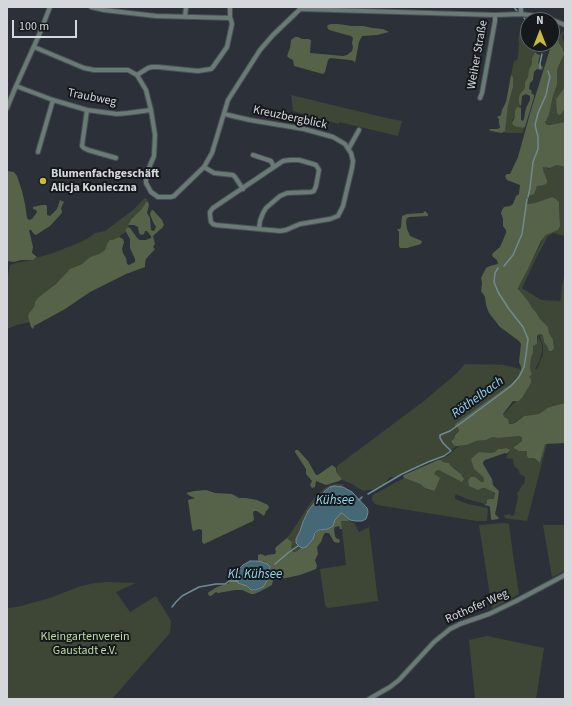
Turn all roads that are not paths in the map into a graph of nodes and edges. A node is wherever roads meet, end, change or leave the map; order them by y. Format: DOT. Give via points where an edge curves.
graph roads {
  1 [pos="50,7"];
  2 [pos="91,7"];
  3 [pos="186,7"];
  4 [pos="230,7"];
  5 [pos="301,8"];
  6 [pos="520,14"];
  7 [pos="495,15"];
  8 [pos="185,17"];
  9 [pos="230,18"];
  10 [pos="34,47"];
  11 [pos="137,75"];
  12 [pos="16,86"];
  13 [pos="480,98"];
  14 [pos="53,100"];
  15 [pos="7,108"];
  16 [pos="87,110"];
  17 [pos="151,110"];
  18 [pos="224,114"];
  19 [pos="359,130"];
  20 [pos="349,148"];
  21 [pos="38,152"];
  22 [pos="253,155"];
  23 [pos="116,158"];
  24 [pos="204,167"];
  25 [pos="274,167"];
  26 [pos="243,189"];
  27 [pos="260,229"];
  28 [pos="565,575"];
  29 [pos="369,699"];
  1 -- 10 [label="street"];
  2 -- 8 [label="street" via="156,16"];
  3 -- 8 [label="street"];
  4 -- 9 [label="street"];
  5 -- 7 [label="street"];
  5 -- 18 [label="street" via="260,50 228,100"];
  6 -- 7 [label="street"];
  7 -- 13 [label="street, Weiher Straße"];
  8 -- 9 [label="street"];
  9 -- 11 [label="street" via="232,24 227,47 211,69 198,71 152,67"];
  10 -- 11 [label="street" via="84,68 128,70"];
  10 -- 12 [label="street"];
  11 -- 17 [label="street" via="146,90"];
  12 -- 14 [label="street, Traubweg"];
  12 -- 15 [label="street"];
  14 -- 16 [label="street, Traubweg"];
  14 -- 21 [label="street, Traubweg"];
  16 -- 17 [label="street, Traubweg" via="128,114"];
  16 -- 23 [label="street" via="82,146"];
  17 -- 24 [label="street" via="155,146 154,156 146,175 151,192 161,197 174,196"];
  18 -- 20 [label="street, Kreuzbergblick" via="308,130 333,138"];
  18 -- 24 [label="street" via="212,153"];
  19 -- 20 [label="street"];
  20 -- 27 [label="street" via="352,168 338,216 282,230"];
  22 -- 25 [label="street" via="270,161"];
  24 -- 26 [label="street" via="214,173 233,175"];
  25 -- 26 [label="street"];
  25 -- 27 [label="street" via="290,160 314,164 319,170 316,186 311,192 287,193 280,196 263,212"];
  26 -- 27 [label="street" via="214,208 210,214 211,222 216,225"];
  28 -- 29 [label="street, Rothofer Weg" via="489,614 450,629 390,688"];
}
